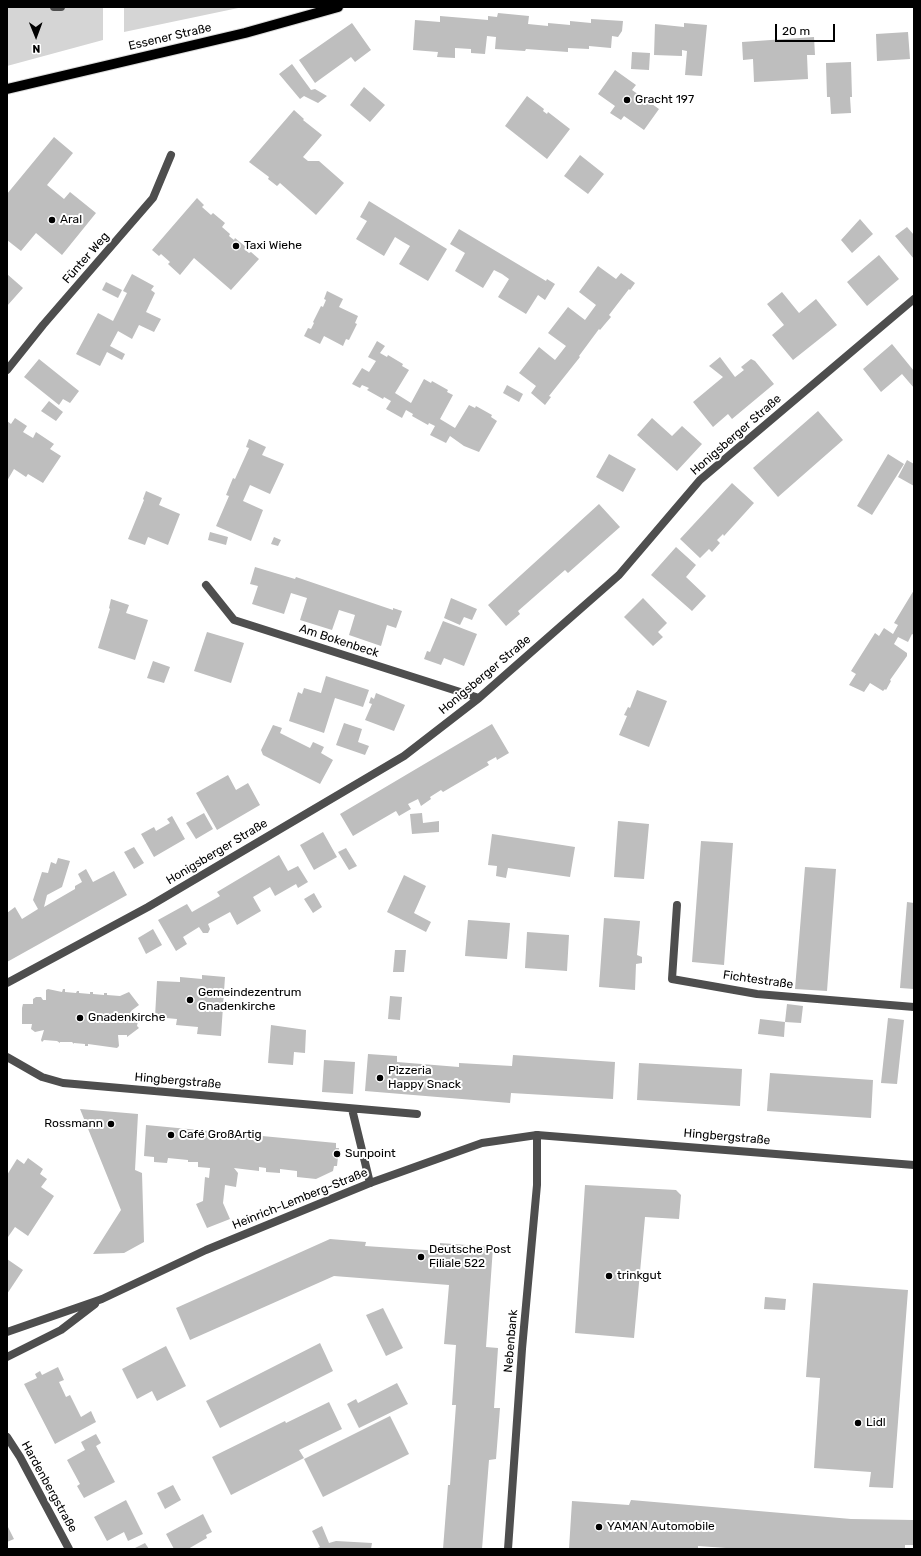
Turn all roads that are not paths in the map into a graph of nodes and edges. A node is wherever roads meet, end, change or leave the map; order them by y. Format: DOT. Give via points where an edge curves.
graph roads {
  1 [pos="54,7"];
  2 [pos="61,7"];
  3 [pos="338,7"];
  4 [pos="7,89"];
  5 [pos="171,154"];
  6 [pos="914,299"];
  7 [pos="7,370"];
  8 [pos="206,585"];
  9 [pos="480,698"];
  10 [pos="677,905"];
  11 [pos="7,983"];
  12 [pos="914,1007"];
  13 [pos="7,1057"];
  14 [pos="352,1109"];
  15 [pos="417,1114"];
  16 [pos="537,1135"];
  17 [pos="914,1165"];
  18 [pos="370,1182"];
  19 [pos="102,1299"];
  20 [pos="7,1332"];
  21 [pos="7,1356"];
  22 [pos="7,1437"];
  23 [pos="69,1549"];
  24 [pos="508,1549"];
  1 -- 2 [label="street"];
  3 -- 4 [label="main road, Essener Straße"];
  5 -- 7 [label="street, Fünter Weg" via="153,198"];
  6 -- 9 [label="street, Honigsberger Straße" via="700,480 619,575"];
  8 -- 9 [label="street, Am Bokenbeck" via="234,620"];
  9 -- 11 [label="street, Honigsberger Straße" via="404,756 148,907"];
  10 -- 12 [label="street, Fichtestraße" via="672,978 757,994"];
  13 -- 14 [label="street, Hingbergstraße" via="42,1077 63,1083"];
  14 -- 15 [label="street, Hingbergstraße"];
  14 -- 18 [label="street"];
  16 -- 17 [label="street, Hingbergstraße"];
  16 -- 18 [label="street, Heinrich-Lemberg-Straße" via="482,1143"];
  16 -- 24 [label="street, Nebenbank" via="537,1185"];
  18 -- 19 [label="street, Heinrich-Lemberg-Straße" via="206,1250"];
  19 -- 20 [label="street, Heinrich-Lemberg-Straße"];
  19 -- 21 [label="street, Heinrich-Lemberg-Straße" via="61,1330"];
  22 -- 23 [label="street, Hardenbergstraße"];
}
